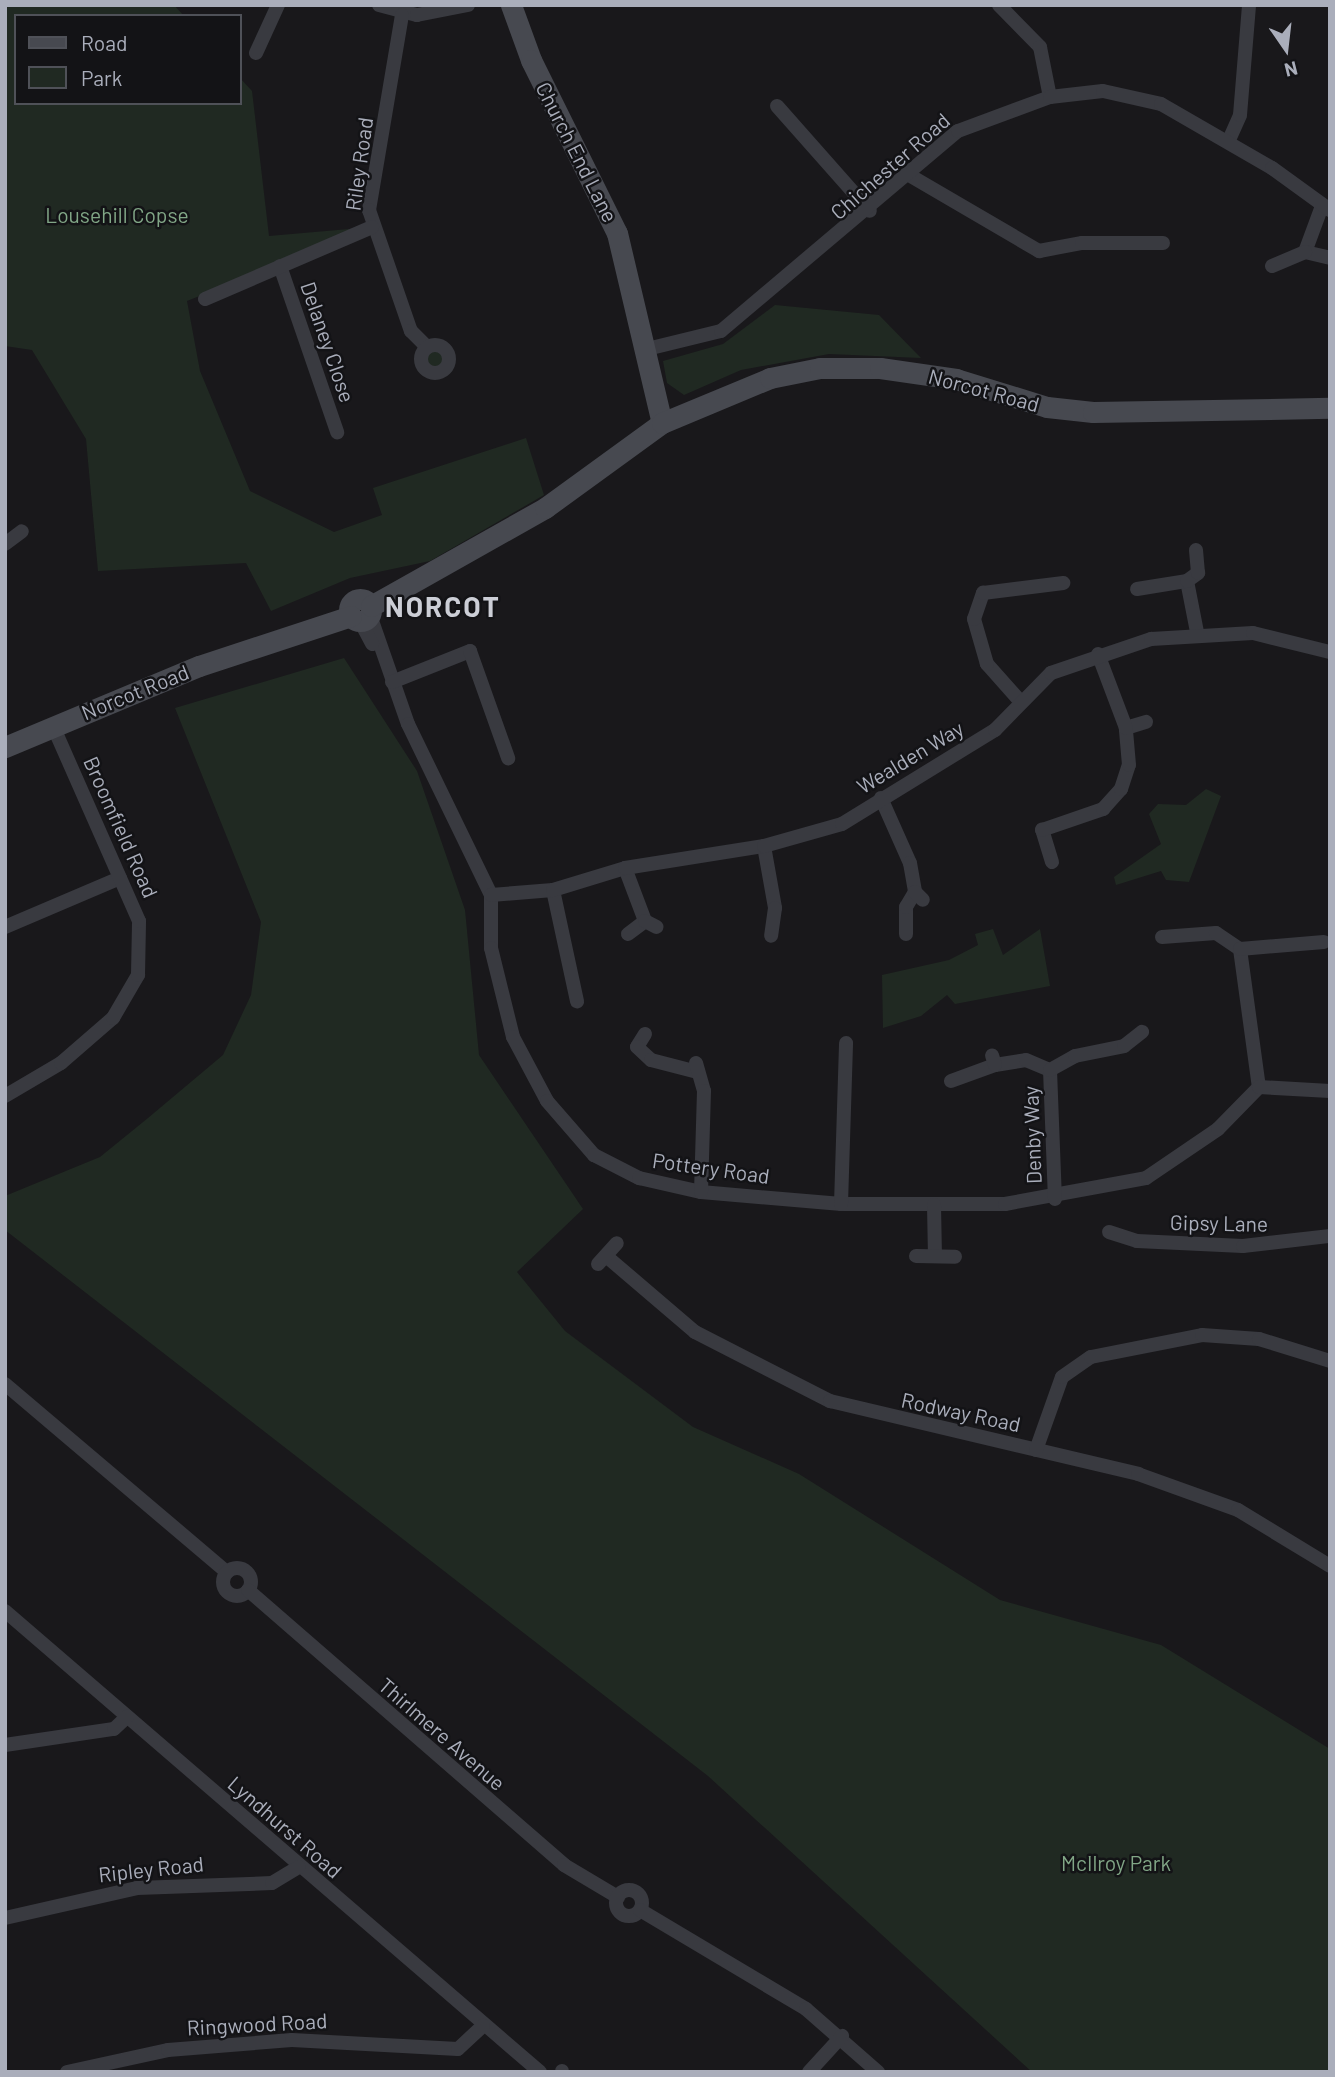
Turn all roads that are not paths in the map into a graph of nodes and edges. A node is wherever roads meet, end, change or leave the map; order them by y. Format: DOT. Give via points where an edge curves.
graph roads {
  1 [pos="278,5"];
  2 [pos="379,5"];
  3 [pos="468,5"];
  4 [pos="511,5"];
  5 [pos="999,5"];
  6 [pos="1249,5"];
  7 [pos="402,15"];
  8 [pos="256,53"];
  9 [pos="1049,97"];
  10 [pos="777,106"];
  11 [pos="1228,140"];
  12 [pos="909,175"];
  13 [pos="1326,208"];
  14 [pos="870,211"];
  15 [pos="372,228"];
  16 [pos="1163,243"];
  17 [pos="1305,252"];
  18 [pos="1330,258"];
  19 [pos="280,266"];
  20 [pos="1272,266"];
  21 [pos="205,299"];
  22 [pos="426,348"];
  23 [pos="643,350"];
  24 [pos="1330,408"];
  25 [pos="662,423"];
  26 [pos="337,432"];
  27 [pos="22,531"];
  28 [pos="5,544"];
  29 [pos="1196,550"];
  30 [pos="1187,581"];
  31 [pos="1063,583"];
  32 [pos="1137,589"];
  33 [pos="361,610"];
  34 [pos="1197,632"];
  35 [pos="1330,652"];
  36 [pos="1098,654"];
  37 [pos="389,675"];
  38 [pos="1020,701"];
  39 [pos="1146,722"];
  40 [pos="53,726"];
  41 [pos="1126,728"];
  42 [pos="5,747"];
  43 [pos="508,758"];
  44 [pos="881,798"];
  45 [pos="764,846"];
  46 [pos="1052,862"];
  47 [pos="625,868"];
  48 [pos="121,878"];
  49 [pos="553,890"];
  50 [pos="491,895"];
  51 [pos="5,927"];
  52 [pos="628,934"];
  53 [pos="906,934"];
  54 [pos="771,936"];
  55 [pos="1162,937"];
  56 [pos="1324,942"];
  57 [pos="1240,949"];
  58 [pos="579,990"];
  59 [pos="1142,1032"];
  60 [pos="645,1034"];
  61 [pos="846,1043"];
  62 [pos="1050,1070"];
  63 [pos="951,1081"];
  64 [pos="1259,1087"];
  65 [pos="1330,1091"];
  66 [pos="5,1096"];
  67 [pos="701,1192"];
  68 [pos="1055,1199"];
  69 [pos="841,1204"];
  70 [pos="934,1205"];
  71 [pos="1109,1232"];
  72 [pos="1330,1236"];
  73 [pos="617,1243"];
  74 [pos="916,1256"];
  75 [pos="935,1256"];
  76 [pos="955,1257"];
  77 [pos="1330,1361"];
  78 [pos="5,1384"];
  79 [pos="1036,1450"];
  80 [pos="1330,1566"];
  81 [pos="227,1572"];
  82 [pos="248,1590"];
  83 [pos="5,1611"];
  84 [pos="127,1717"];
  85 [pos="5,1745"];
  86 [pos="299,1867"];
  87 [pos="5,1918"];
  88 [pos="483,2025"];
  89 [pos="842,2036"];
  90 [pos="67,2072"];
  91 [pos="540,2072"];
  92 [pos="809,2072"];
  93 [pos="878,2072"];
  1 -- 8 [label="street"];
  2 -- 7 [label="street"];
  3 -- 7 [label="street"];
  4 -- 23 [label="street, Church End Lane" via="531,60 617,233"];
  5 -- 9 [label="street" via="1040,47"];
  6 -- 11 [label="street" via="1240,114"];
  7 -- 15 [label="street, Riley Road" via="369,210"];
  9 -- 11 [label="street, Chichester Road" via="1103,92 1151,101"];
  9 -- 12 [label="street, Chichester Road" via="981,118"];
  10 -- 14 [label="street"];
  11 -- 13 [label="street, Chichester Road"];
  12 -- 14 [label="street, Chichester Road"];
  12 -- 16 [label="street" via="1039,251 1055,252 1082,243"];
  13 -- 17 [label="street"];
  14 -- 23 [label="street, Chichester Road" via="722,331"];
  15 -- 19 [label="street, Delaney Close"];
  15 -- 22 [label="street, Riley Road" via="411,331"];
  17 -- 18 [label="street"];
  17 -- 20 [label="street"];
  19 -- 21 [label="street, Delaney Close"];
  19 -- 26 [label="street, Delaney Close"];
  23 -- 25 [label="street, Church End Lane"];
  24 -- 25 [label="street, Norcot Road" via="1093,412 1047,407 956,379 820,368 770,377"];
  25 -- 33 [label="street, Norcot Road" via="545,508"];
  27 -- 28 [label="street"];
  29 -- 30 [label="street" via="1198,573"];
  30 -- 32 [label="street"];
  30 -- 34 [label="street"];
  31 -- 38 [label="street" via="979,586 974,619 987,664"];
  33 -- 37 [label="street, Pottery Road"];
  33 -- 40 [label="street, Norcot Road" via="320,631 267,643"];
  34 -- 35 [label="street, Wealden Way" via="1253,633"];
  34 -- 36 [label="street, Wealden Way"];
  36 -- 38 [label="street, Wealden Way" via="1051,673"];
  36 -- 41 [label="street"];
  37 -- 43 [label="street" via="470,651"];
  37 -- 50 [label="street, Pottery Road"];
  38 -- 44 [label="street, Wealden Way" via="995,730"];
  39 -- 41 [label="street"];
  40 -- 42 [label="street, Norcot Road"];
  40 -- 48 [label="street, Broomfield Road"];
  41 -- 46 [label="street" via="1129,765 1121,789 1103,809 1042,830"];
  44 -- 45 [label="street, Wealden Way" via="842,824"];
  44 -- 53 [label="street" via="910,863 919,896 906,907"];
  45 -- 47 [label="street, Wealden Way"];
  45 -- 54 [label="street" via="775,908"];
  47 -- 49 [label="street, Wealden Way"];
  47 -- 52 [label="street" via="651,924"];
  48 -- 51 [label="street"];
  48 -- 66 [label="street, Broomfield Road" via="139,921 138,975 113,1018 61,1063"];
  49 -- 50 [label="street, Wealden Way"];
  49 -- 58 [label="street"];
  50 -- 67 [label="street, Pottery Road" via="497,989 547,1101 594,1155 639,1178"];
  55 -- 57 [label="street" via="1187,927 1216,933"];
  56 -- 57 [label="street"];
  57 -- 64 [label="street"];
  59 -- 62 [label="street, Denby Way" via="1124,1046 1075,1056"];
  60 -- 67 [label="street" via="637,1047 651,1060 696,1068 704,1091"];
  61 -- 69 [label="street"];
  62 -- 63 [label="street, Denby Way" via="1026,1060 993,1060"];
  62 -- 68 [label="street, Denby Way"];
  64 -- 65 [label="street"];
  64 -- 68 [label="street, Pottery Road" via="1218,1129 1146,1178"];
  67 -- 69 [label="street, Pottery Road"];
  68 -- 70 [label="street, Pottery Road"];
  69 -- 70 [label="street, Pottery Road"];
  70 -- 75 [label="street"];
  71 -- 72 [label="street, Gipsy Lane" via="1137,1241 1243,1247"];
  73 -- 79 [label="street, Rodway Road" via="602,1260 695,1332 754,1367 830,1401 907,1423"];
  74 -- 75 [label="street"];
  75 -- 76 [label="street"];
  77 -- 79 [label="street" via="1259,1339 1202,1335 1090,1357 1062,1377"];
  78 -- 81 [label="street, Thirlmere Avenue"];
  79 -- 80 [label="street, Rodway Road" via="1138,1474 1238,1510"];
  81 -- 82 [label="street, Thirlmere Avenue" via="246,1571"];
  81 -- 82 [label="street, Thirlmere Avenue" via="228,1592"];
  82 -- 89 [label="street, Thirlmere Avenue" via="564,1865 618,1897 624,1915 640,1910"];
  83 -- 84 [label="street, Lyndhurst Road"];
  84 -- 85 [label="street" via="114,1729"];
  84 -- 86 [label="street, Lyndhurst Road"];
  86 -- 87 [label="street, Ripley Road" via="272,1883 137,1888"];
  86 -- 88 [label="street, Lyndhurst Road"];
  88 -- 90 [label="street, Ringwood Road" via="458,2049 292,2040 168,2050"];
  88 -- 91 [label="street, Lyndhurst Road"];
  89 -- 92 [label="street"];
  89 -- 93 [label="street, Thirlmere Avenue"];
}
